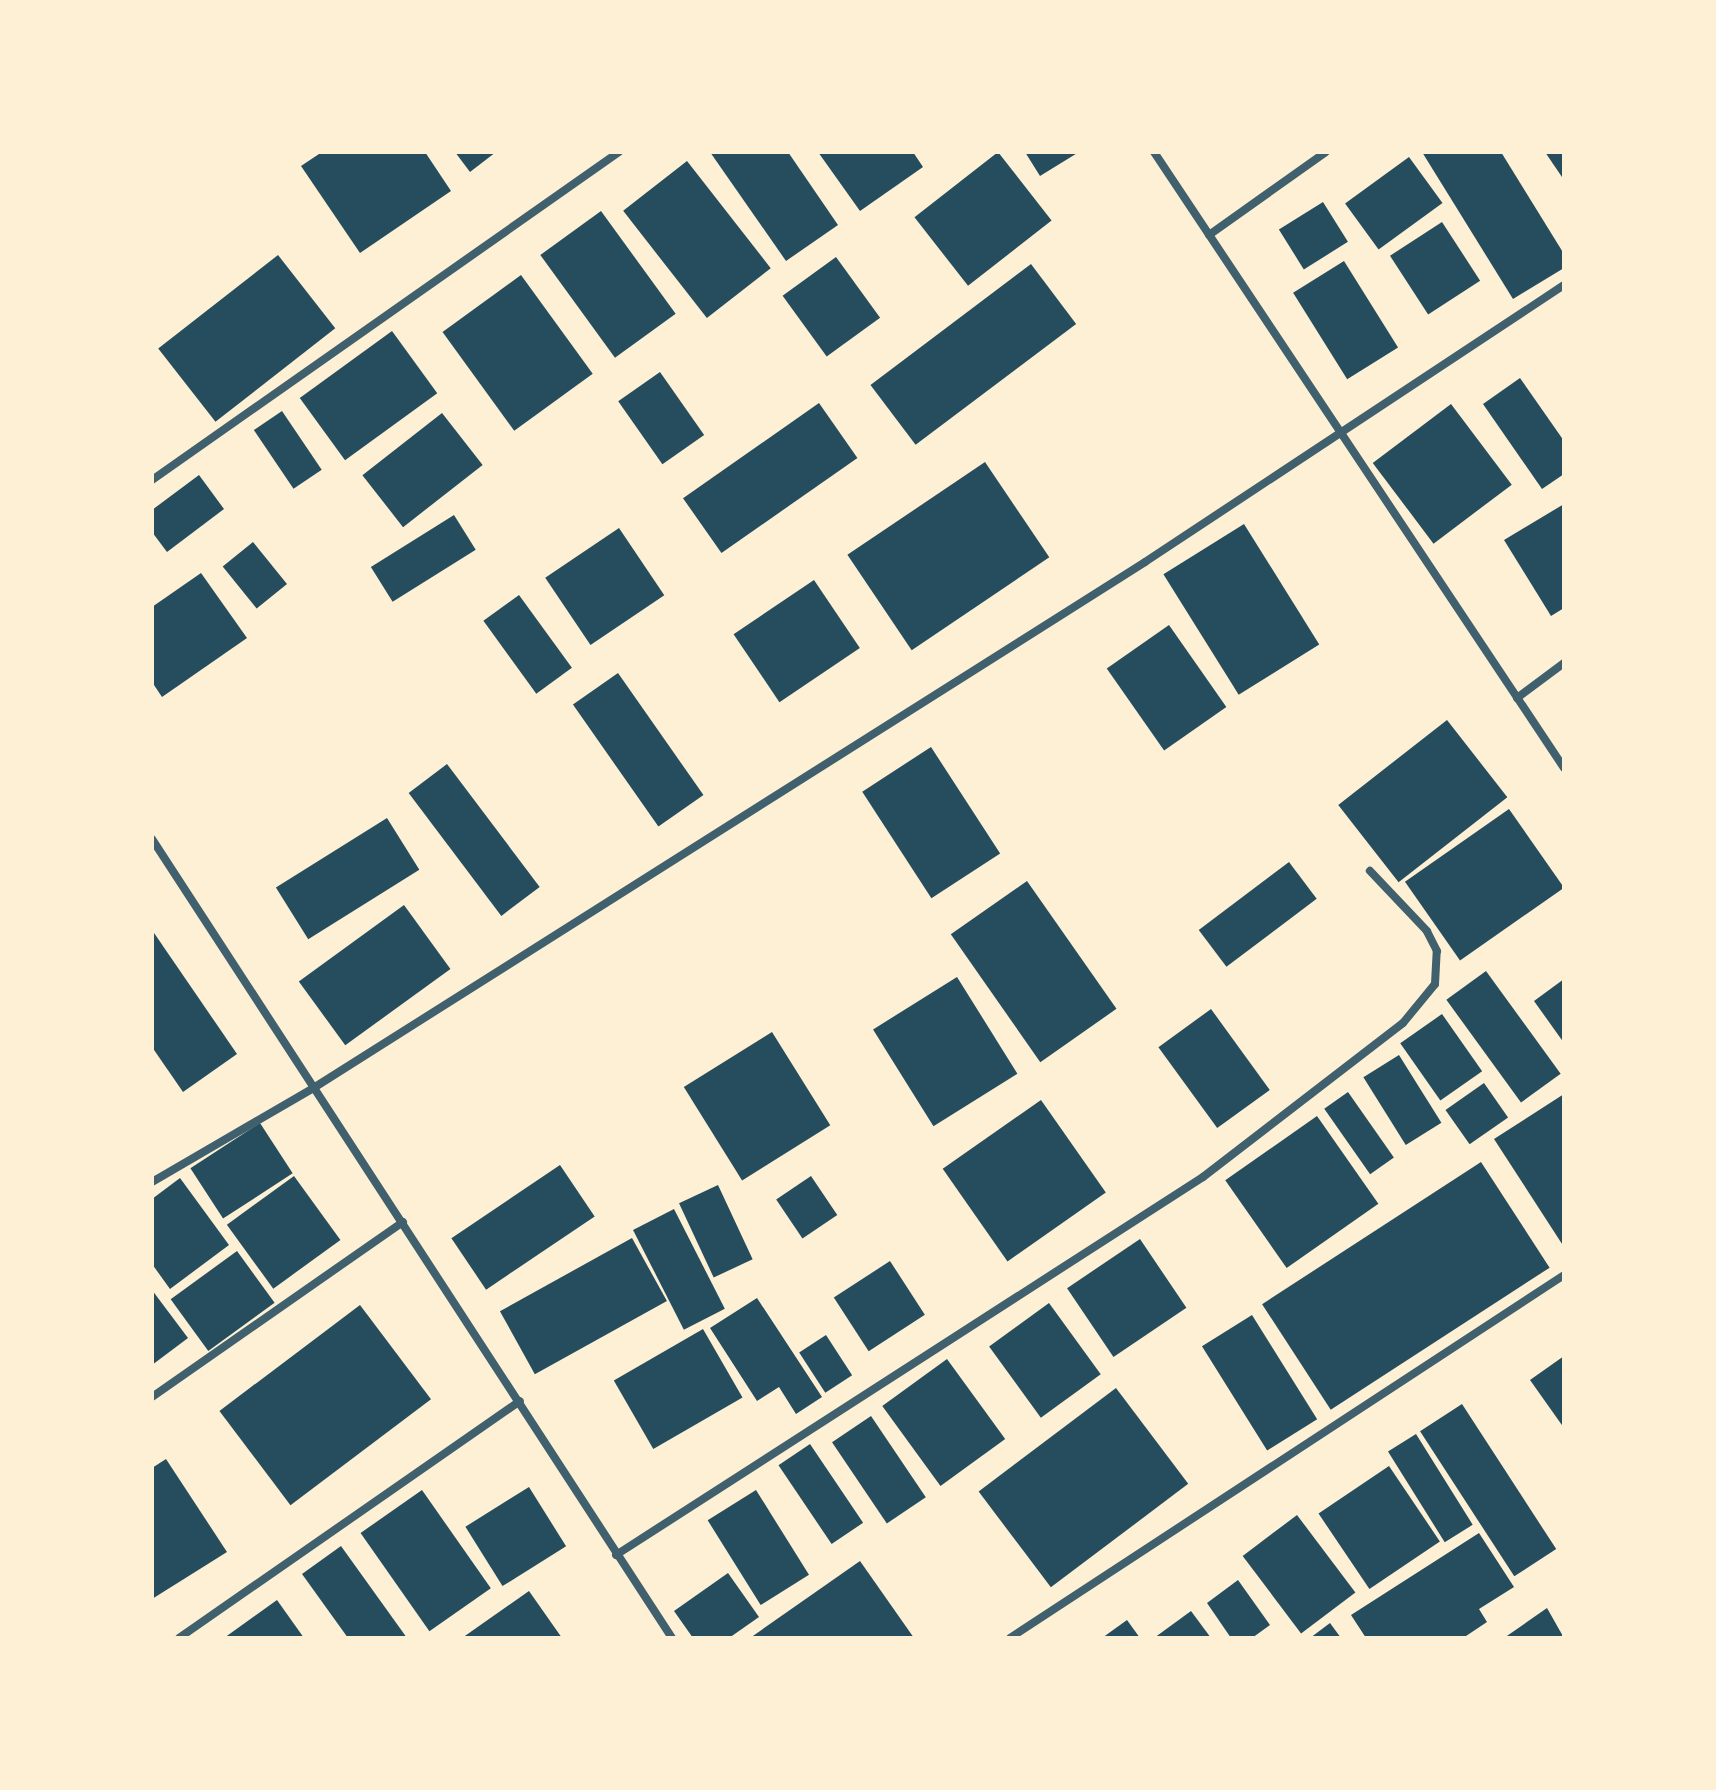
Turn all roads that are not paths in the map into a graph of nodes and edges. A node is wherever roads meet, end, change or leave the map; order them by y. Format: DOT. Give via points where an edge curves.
graph roads {
  1 [pos="619,152"];
  2 [pos="1154,152"];
  3 [pos="1326,152"];
  4 [pos="1209,235"];
  5 [pos="1564,285"];
  6 [pos="1341,436"];
  7 [pos="152,480"];
  8 [pos="1564,663"];
  9 [pos="1517,698"];
  10 [pos="1564,768"];
  11 [pos="152,839"];
  12 [pos="1370,871"];
  13 [pos="315,1087"];
  14 [pos="152,1182"];
  15 [pos="403,1222"];
  16 [pos="1564,1275"];
  17 [pos="152,1397"];
  18 [pos="520,1401"];
  19 [pos="616,1555"];
  20 [pos="179,1638"];
  21 [pos="672,1638"];
  22 [pos="1010,1638"];
  1 -- 7 [label="street"];
  2 -- 4 [label="street"];
  3 -- 4 [label="street"];
  4 -- 6 [label="street"];
  5 -- 6 [label="street"];
  6 -- 9 [label="street"];
  6 -- 13 [label="street"];
  8 -- 9 [label="street"];
  9 -- 10 [label="street"];
  11 -- 13 [label="street"];
  12 -- 19 [label="street" via="1427,931 1437,951 1440,970 1435,984 1403,1023 1203,1177"];
  13 -- 14 [label="street"];
  13 -- 15 [label="street"];
  15 -- 17 [label="street"];
  15 -- 18 [label="street"];
  16 -- 22 [label="street"];
  18 -- 19 [label="street"];
  18 -- 20 [label="street"];
  19 -- 21 [label="street"];
}
